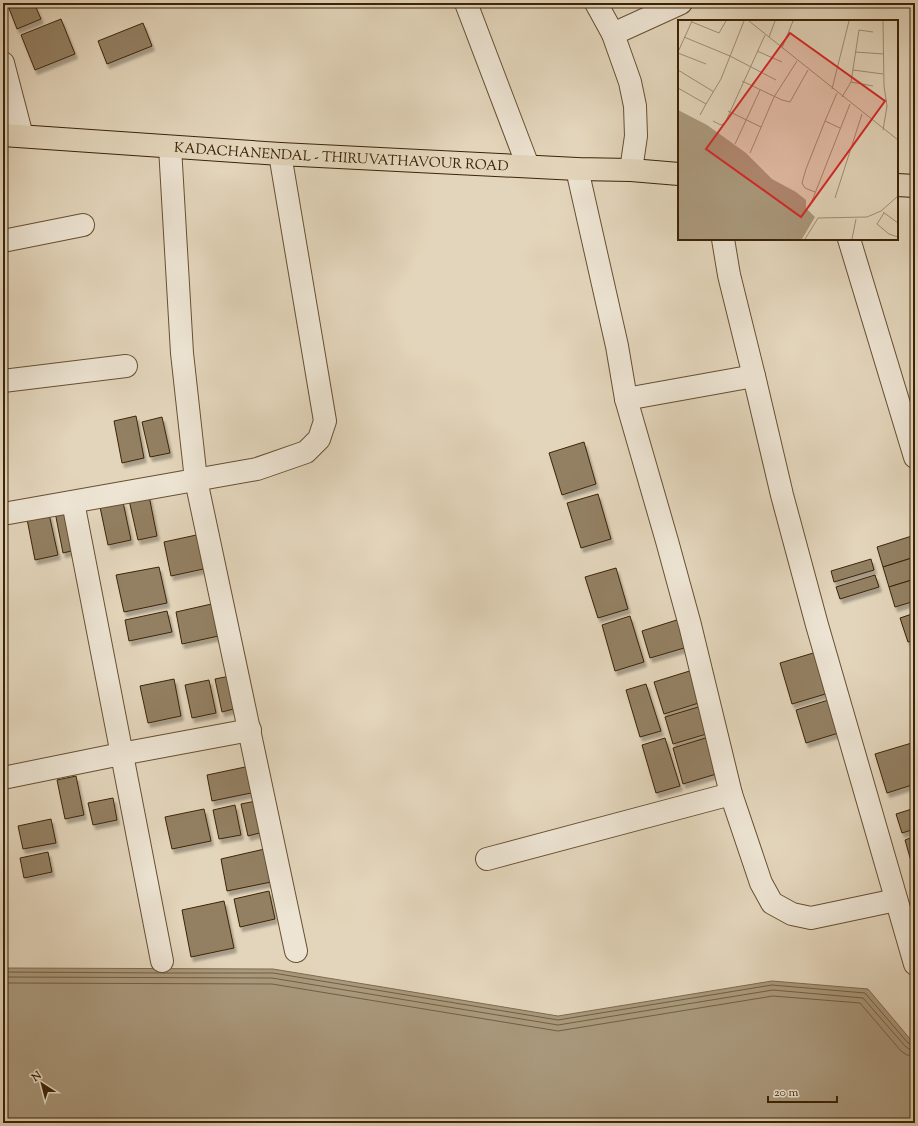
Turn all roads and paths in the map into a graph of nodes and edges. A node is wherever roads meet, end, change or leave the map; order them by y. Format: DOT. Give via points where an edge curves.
graph roads {
  1 [pos="466,3"];
  2 [pos="596,3"];
  3 [pos="680,3"];
  4 [pos="613,34"];
  5 [pos="3,63"];
  6 [pos="13,135"];
  7 [pos="170,147"];
  8 [pos="280,154"];
  9 [pos="528,166"];
  10 [pos="577,169"];
  11 [pos="631,170"];
  12 [pos="678,174"];
  13 [pos="898,185"];
  14 [pos="915,186"];
  15 [pos="83,225"];
  16 [pos="723,240"];
  17 [pos="849,240"];
  18 [pos="3,241"];
  19 [pos="126,366"];
  20 [pos="754,376"];
  21 [pos="3,382"];
  22 [pos="626,399"];
  23 [pos="915,457"];
  24 [pos="196,480"];
  25 [pos="73,502"];
  26 [pos="3,514"];
  27 [pos="250,730"];
  28 [pos="121,754"];
  29 [pos="3,778"];
  30 [pos="731,794"];
  31 [pos="487,859"];
  32 [pos="896,900"];
  33 [pos="296,952"];
  34 [pos="162,961"];
  35 [pos="915,964"];
  1 -- 9 [label="street"];
  2 -- 4 [label="street"];
  3 -- 4 [label="street"];
  4 -- 11 [label="street" via="630,82 635,106 636,136"];
  5 -- 6 [label="street"];
  6 -- 7 [label="main road, KADACHANENDAL - THIRUVATHAVOUR ROAD"];
  7 -- 8 [label="main road, KADACHANENDAL - THIRUVATHAVOUR ROAD"];
  7 -- 24 [label="street" via="182,353"];
  8 -- 9 [label="main road, KADACHANENDAL - THIRUVATHAVOUR ROAD"];
  8 -- 24 [label="street" via="325,421 319,439 306,452 257,469"];
  9 -- 10 [label="main road, KADACHANENDAL - THIRUVATHAVOUR ROAD"];
  10 -- 11 [label="main road, KADACHANENDAL - THIRUVATHAVOUR ROAD"];
  10 -- 22 [label="street" via="617,346"];
  11 -- 12 [label="main road, KADACHANENDAL - THIRUVATHAVOUR ROAD"];
  13 -- 14 [label="main road"];
  15 -- 18 [label="street"];
  16 -- 20 [label="street" via="729,275"];
  17 -- 23 [label="street"];
  19 -- 21 [label="street"];
  20 -- 22 [label="street"];
  20 -- 32 [label="street" via="808,594"];
  22 -- 30 [label="street" via="669,549"];
  24 -- 25 [label="street"];
  24 -- 27 [label="street"];
  25 -- 26 [label="street"];
  25 -- 28 [label="street"];
  27 -- 28 [label="street"];
  27 -- 33 [label="street"];
  28 -- 29 [label="street"];
  28 -- 34 [label="street"];
  30 -- 31 [label="street"];
  30 -- 32 [label="street" via="761,883 772,903 792,914 811,918"];
  32 -- 35 [label="street"];
}
